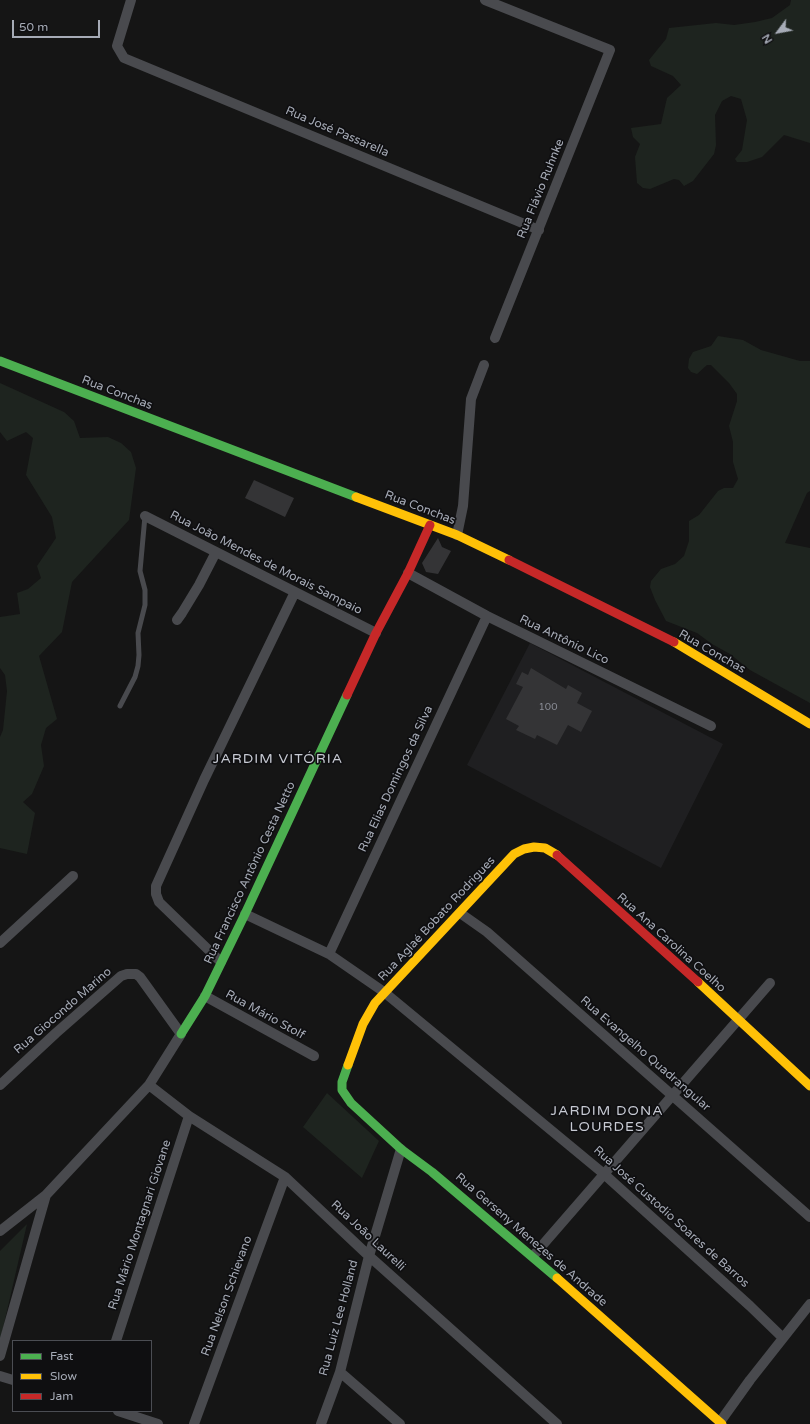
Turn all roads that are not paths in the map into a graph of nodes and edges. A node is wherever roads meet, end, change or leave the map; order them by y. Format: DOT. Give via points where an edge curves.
graph roads {
  1 [pos="131,0"];
  2 [pos="485,0"];
  3 [pos="539,230"];
  4 [pos="495,338"];
  5 [pos="0,361"];
  6 [pos="484,365"];
  7 [pos="145,516"];
  8 [pos="430,525"];
  9 [pos="457,535"];
  10 [pos="216,552"];
  11 [pos="408,573"];
  12 [pos="295,592"];
  13 [pos="487,616"];
  14 [pos="177,620"];
  15 [pos="376,633"];
  16 [pos="120,706"];
  17 [pos="810,724"];
  18 [pos="711,726"];
  19 [pos="507,862"];
  20 [pos="72,876"];
  21 [pos="460,913"];
  22 [pos="245,914"];
  23 [pos="0,943"];
  24 [pos="329,954"];
  25 [pos="221,962"];
  26 [pos="770,983"];
  27 [pos="384,992"];
  28 [pos="205,996"];
  29 [pos="738,1020"];
  30 [pos="181,1034"];
  31 [pos="314,1056"];
  32 [pos="346,1068"];
  33 [pos="0,1085"];
  34 [pos="149,1085"];
  35 [pos="810,1086"];
  36 [pos="673,1096"];
  37 [pos="190,1116"];
  38 [pos="401,1149"];
  39 [pos="604,1174"];
  40 [pos="285,1176"];
  41 [pos="46,1194"];
  42 [pos="810,1217"];
  43 [pos="0,1231"];
  44 [pos="369,1256"];
  45 [pos="533,1256"];
  46 [pos="810,1304"];
  47 [pos="783,1338"];
  48 [pos="116,1340"];
  49 [pos="0,1356"];
  50 [pos="340,1372"];
  51 [pos="0,1376"];
  52 [pos="12,1380"];
  53 [pos="121,1412"];
  54 [pos="721,1423"];
  55 [pos="158,1424"];
  56 [pos="194,1424"];
  57 [pos="321,1424"];
  58 [pos="400,1424"];
  59 [pos="557,1424"];
  1 -- 3 [label="street, Rua José Passarella" via="117,46 124,58"];
  2 -- 3 [label="street, Rua Flávio Ruhnke" via="610,50"];
  3 -- 4 [label="street, Rua Flávio Ruhnke"];
  5 -- 8 [label="street, Rua Conchas"];
  6 -- 9 [label="street" via="471,399 463,506"];
  7 -- 10 [label="street, Rua João Mendes de Morais Sampaio"];
  7 -- 16 [label="lane" via="140,571 145,590 145,605 138,633 138,666"];
  8 -- 9 [label="street, Rua Conchas"];
  8 -- 11 [label="street, Rua Francisco Antônio Cesta Netto"];
  9 -- 17 [label="street, Rua Conchas" via="663,636"];
  10 -- 12 [label="street, Rua João Mendes de Morais Sampaio"];
  10 -- 14 [label="street" via="199,586"];
  11 -- 13 [label="street, Rua Antônio Lico"];
  11 -- 15 [label="street, Rua Francisco Antônio Cesta Netto"];
  12 -- 15 [label="street, Rua João Mendes de Morais Sampaio"];
  12 -- 25 [label="street" via="156,886 159,902"];
  13 -- 18 [label="street, Rua Antônio Lico"];
  13 -- 24 [label="street, Rua Elias Domingos da Silva"];
  15 -- 22 [label="street, Rua Francisco Antônio Cesta Netto"];
  19 -- 21 [label="street, Rua Aglaé Bobato Rodrigues"];
  19 -- 29 [label="street, Rua Ana Carolina Coelho" via="514,854 534,847 545,848 554,853"];
  20 -- 23 [label="street"];
  21 -- 27 [label="street, Rua Aglaé Bobato Rodrigues"];
  21 -- 36 [label="street, Rua Evangelho Quadrangular" via="487,932"];
  22 -- 24 [label="street, Rua José Custodio Soares de Barros"];
  22 -- 25 [label="street, Rua Francisco Antônio Cesta Netto"];
  24 -- 27 [label="street, Rua José Custodio Soares de Barros"];
  25 -- 28 [label="street, Rua Francisco Antônio Cesta Netto"];
  26 -- 29 [label="street"];
  27 -- 32 [label="street, Rua Aglaé Bobato Rodrigues" via="368,1012"];
  27 -- 39 [label="street, Rua José Custodio Soares de Barros"];
  28 -- 30 [label="street, Rua Francisco Antônio Cesta Netto"];
  28 -- 31 [label="street, Rua Mário Stolf"];
  29 -- 35 [label="street, Rua Ana Carolina Coelho"];
  29 -- 36 [label="street"];
  30 -- 33 [label="street, Rua Giocondo Marino" via="140,977 136,974 127,974 121,976"];
  30 -- 34 [label="street"];
  32 -- 38 [label="street, Rua Gerseny Menezes de Andrade" via="342,1082 342,1090 346,1096"];
  34 -- 37 [label="street, Rua João Laurelli"];
  34 -- 41 [label="street"];
  36 -- 39 [label="street"];
  36 -- 42 [label="street, Rua Evangelho Quadrangular"];
  37 -- 40 [label="street, Rua João Laurelli"];
  37 -- 48 [label="street, Rua Mário Montagnari Giovane"];
  38 -- 44 [label="street, Rua Luiz Lee Holland"];
  38 -- 45 [label="street, Rua Gerseny Menezes de Andrade"];
  39 -- 45 [label="street"];
  39 -- 47 [label="street, Rua José Custodio Soares de Barros"];
  40 -- 44 [label="street, Rua João Laurelli"];
  40 -- 56 [label="street, Rua Nelson Schievano"];
  41 -- 43 [label="street"];
  41 -- 49 [label="street"];
  44 -- 50 [label="street, Rua Luiz Lee Holland"];
  44 -- 59 [label="street, Rua João Laurelli"];
  45 -- 54 [label="street, Rua Gerseny Menezes de Andrade"];
  46 -- 47 [label="street"];
  47 -- 54 [label="street"];
  50 -- 57 [label="street, Rua Luiz Lee Holland"];
  50 -- 58 [label="street"];
  51 -- 52 [label="street"];
  53 -- 55 [label="street"];
}
